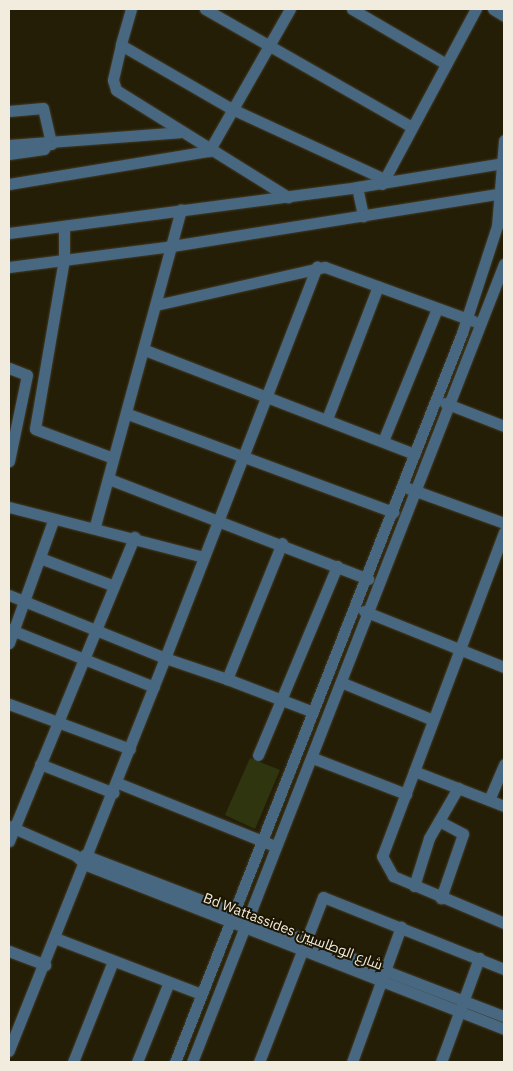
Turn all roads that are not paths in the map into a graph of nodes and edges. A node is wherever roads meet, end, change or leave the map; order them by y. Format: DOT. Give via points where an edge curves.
graph roads {
  1 [pos="131,9"];
  2 [pos="205,9"];
  3 [pos="290,9"];
  4 [pos="352,9"];
  5 [pos="476,9"];
  6 [pos="493,9"];
  7 [pos="504,16"];
  8 [pos="121,45"];
  9 [pos="268,47"];
  10 [pos="446,64"];
  11 [pos="232,109"];
  12 [pos="9,111"];
  13 [pos="412,127"];
  14 [pos="180,132"];
  15 [pos="504,140"];
  16 [pos="49,144"];
  17 [pos="9,145"];
  18 [pos="209,152"];
  19 [pos="9,154"];
  20 [pos="502,163"];
  21 [pos="383,181"];
  22 [pos="9,184"];
  23 [pos="356,187"];
  24 [pos="502,193"];
  25 [pos="288,197"];
  26 [pos="181,210"];
  27 [pos="363,216"];
  28 [pos="64,226"];
  29 [pos="9,233"];
  30 [pos="172,246"];
  31 [pos="64,259"];
  32 [pos="504,264"];
  33 [pos="9,267"];
  34 [pos="317,267"];
  35 [pos="378,286"];
  36 [pos="156,305"];
  37 [pos="437,309"];
  38 [pos="466,318"];
  39 [pos="480,323"];
  40 [pos="145,350"];
  41 [pos="9,368"];
  42 [pos="269,397"];
  43 [pos="436,400"];
  44 [pos="451,405"];
  45 [pos="128,414"];
  46 [pos="327,419"];
  47 [pos="504,426"];
  48 [pos="383,441"];
  49 [pos="415,454"];
  50 [pos="114,458"];
  51 [pos="245,458"];
  52 [pos="9,460"];
  53 [pos="109,479"];
  54 [pos="402,486"];
  55 [pos="419,492"];
  56 [pos="9,507"];
  57 [pos="392,512"];
  58 [pos="220,520"];
  59 [pos="53,521"];
  60 [pos="504,523"];
  61 [pos="95,526"];
  62 [pos="504,532"];
  63 [pos="134,537"];
  64 [pos="282,544"];
  65 [pos="204,557"];
  66 [pos="40,558"];
  67 [pos="337,566"];
  68 [pos="368,579"];
  69 [pos="114,586"];
  70 [pos="9,595"];
  71 [pos="25,602"];
  72 [pos="355,608"];
  73 [pos="371,613"];
  74 [pos="11,630"];
  75 [pos="95,630"];
  76 [pos="9,643"];
  77 [pos="459,650"];
  78 [pos="165,658"];
  79 [pos="83,659"];
  80 [pos="504,667"];
  81 [pos="227,679"];
  82 [pos="344,683"];
  83 [pos="154,687"];
  84 [pos="282,699"];
  85 [pos="9,704"];
  86 [pos="313,712"];
  87 [pos="433,720"];
  88 [pos="57,722"];
  89 [pos="130,749"];
  90 [pos="258,755"];
  91 [pos="314,758"];
  92 [pos="40,764"];
  93 [pos="504,764"];
  94 [pos="414,771"];
  95 [pos="116,788"];
  96 [pos="458,788"];
  97 [pos="406,794"];
  98 [pos="489,800"];
  99 [pos="504,806"];
  100 [pos="438,821"];
  101 [pos="11,827"];
  102 [pos="9,841"];
  103 [pos="262,841"];
  104 [pos="277,846"];
  105 [pos="88,860"];
  106 [pos="414,886"];
  107 [pos="441,898"];
  108 [pos="229,917"];
  109 [pos="247,917"];
  110 [pos="504,924"];
  111 [pos="242,928"];
  112 [pos="401,928"];
  113 [pos="55,938"];
  114 [pos="302,944"];
  115 [pos="9,951"];
  116 [pos="479,958"];
  117 [pos="113,961"];
  118 [pos="45,965"];
  119 [pos="504,969"];
  120 [pos="383,975"];
  121 [pos="169,982"];
  122 [pos="201,994"];
  123 [pos="463,999"];
  124 [pos="460,1011"];
  125 [pos="504,1016"];
  126 [pos="504,1029"];
  127 [pos="9,1051"];
  128 [pos="177,1059"];
  129 [pos="74,1062"];
  130 [pos="137,1062"];
  131 [pos="194,1062"];
  132 [pos="259,1062"];
  133 [pos="352,1062"];
  134 [pos="441,1062"];
  1 -- 8 [label="street"];
  2 -- 9 [label="street"];
  3 -- 9 [label="street"];
  4 -- 10 [label="street"];
  5 -- 10 [label="street"];
  6 -- 7 [label="street"];
  8 -- 11 [label="street"];
  8 -- 14 [label="street" via="114,87"];
  9 -- 11 [label="street"];
  9 -- 13 [label="street"];
  10 -- 13 [label="street"];
  11 -- 18 [label="street"];
  11 -- 21 [label="street"];
  12 -- 16 [label="street" via="43,108"];
  13 -- 21 [label="street"];
  14 -- 16 [label="street"];
  14 -- 18 [label="street"];
  15 -- 20 [label="street"];
  16 -- 17 [label="street" via="43,140"];
  16 -- 19 [label="street" via="44,149"];
  18 -- 22 [label="street"];
  18 -- 25 [label="street"];
  20 -- 21 [label="street"];
  20 -- 24 [label="street"];
  21 -- 23 [label="street"];
  23 -- 25 [label="street"];
  23 -- 27 [label="street"];
  24 -- 27 [label="street"];
  24 -- 38 [label="street" via="497,226"];
  25 -- 26 [label="street"];
  26 -- 28 [label="street"];
  26 -- 30 [label="street"];
  27 -- 30 [label="street"];
  28 -- 29 [label="street"];
  28 -- 31 [label="street"];
  30 -- 31 [label="street"];
  30 -- 36 [label="street"];
  31 -- 33 [label="street"];
  31 -- 50 [label="street" via="35,429"];
  32 -- 39 [label="street"];
  34 -- 35 [label="street"];
  34 -- 36 [label="street"];
  34 -- 42 [label="street"];
  35 -- 37 [label="street"];
  35 -- 46 [label="street"];
  36 -- 40 [label="street"];
  37 -- 38 [label="street"];
  37 -- 48 [label="street"];
  38 -- 39 [label="street"];
  38 -- 43 [label="street"];
  39 -- 44 [label="street"];
  40 -- 42 [label="street"];
  40 -- 45 [label="street"];
  41 -- 52 [label="street" via="27,376"];
  42 -- 46 [label="street"];
  42 -- 51 [label="street"];
  43 -- 44 [label="street"];
  43 -- 49 [label="street"];
  44 -- 47 [label="street"];
  44 -- 55 [label="street"];
  45 -- 50 [label="street"];
  45 -- 51 [label="street"];
  46 -- 48 [label="street"];
  48 -- 49 [label="street"];
  49 -- 54 [label="street"];
  50 -- 53 [label="street"];
  51 -- 57 [label="street"];
  51 -- 58 [label="street"];
  53 -- 58 [label="street"];
  53 -- 61 [label="street"];
  54 -- 55 [label="street"];
  54 -- 57 [label="street"];
  55 -- 60 [label="street"];
  55 -- 73 [label="street"];
  56 -- 59 [label="street"];
  57 -- 68 [label="street"];
  58 -- 64 [label="street"];
  58 -- 65 [label="street"];
  59 -- 61 [label="street"];
  59 -- 66 [label="street"];
  61 -- 63 [label="street"];
  62 -- 77 [label="street"];
  63 -- 65 [label="street"];
  63 -- 69 [label="street"];
  64 -- 67 [label="street"];
  64 -- 81 [label="street"];
  65 -- 78 [label="street"];
  66 -- 69 [label="street"];
  66 -- 71 [label="street"];
  67 -- 68 [label="street"];
  67 -- 84 [label="street"];
  68 -- 72 [label="street"];
  69 -- 75 [label="street"];
  70 -- 71 [label="street"];
  71 -- 74 [label="street"];
  71 -- 75 [label="street"];
  72 -- 73 [label="street"];
  72 -- 86 [label="street"];
  73 -- 77 [label="street"];
  73 -- 82 [label="street"];
  74 -- 76 [label="street"];
  74 -- 79 [label="street"];
  75 -- 78 [label="street"];
  75 -- 79 [label="street"];
  77 -- 80 [label="street"];
  77 -- 87 [label="street"];
  78 -- 81 [label="street"];
  78 -- 83 [label="street"];
  79 -- 83 [label="street"];
  79 -- 88 [label="street"];
  81 -- 84 [label="street"];
  82 -- 87 [label="street"];
  82 -- 91 [label="street"];
  83 -- 89 [label="street"];
  84 -- 86 [label="street"];
  84 -- 90 [label="street"];
  85 -- 88 [label="street"];
  86 -- 103 [label="street"];
  87 -- 94 [label="street"];
  88 -- 89 [label="street"];
  88 -- 92 [label="street"];
  89 -- 95 [label="street"];
  91 -- 97 [label="street"];
  91 -- 104 [label="street"];
  92 -- 95 [label="street"];
  92 -- 101 [label="street"];
  93 -- 98 [label="street"];
  94 -- 96 [label="street"];
  94 -- 97 [label="street"];
  95 -- 103 [label="street"];
  95 -- 105 [label="street"];
  96 -- 98 [label="street"];
  96 -- 100 [label="street"];
  97 -- 106 [label="street" via="382,856 389,872"];
  98 -- 99 [label="street"];
  100 -- 106 [label="street"];
  100 -- 107 [label="street" via="463,834"];
  101 -- 102 [label="street"];
  101 -- 105 [label="street, Bd Wattassides شارع الوطاسيين"];
  103 -- 104 [label="street"];
  103 -- 108 [label="street"];
  104 -- 109 [label="street"];
  105 -- 108 [label="street, Bd Wattassides شارع الوطاسيين"];
  105 -- 113 [label="street"];
  106 -- 107 [label="street"];
  107 -- 110 [label="street"];
  108 -- 109 [label="street, Bd Wattassides شارع الوطاسيين"];
  108 -- 111 [label="street, Bd Wattassides شارع الوطاسيين"];
  108 -- 122 [label="street"];
  109 -- 111 [label="street"];
  109 -- 114 [label="street, Bd Wattassides شارع الوطاسيين"];
  111 -- 114 [label="street, Bd Wattassides شارع الوطاسيين"];
  111 -- 131 [label="street"];
  112 -- 114 [label="street" via="323,897"];
  112 -- 116 [label="street"];
  112 -- 120 [label="street"];
  113 -- 117 [label="street"];
  113 -- 118 [label="street"];
  114 -- 120 [label="street, Bd Wattassides شارع الوطاسيين"];
  114 -- 132 [label="street"];
  115 -- 118 [label="street"];
  116 -- 119 [label="street"];
  116 -- 123 [label="street"];
  117 -- 121 [label="street"];
  117 -- 129 [label="street"];
  118 -- 127 [label="street"];
  120 -- 123 [label="street, Bd Wattassides شارع الوطاسيين"];
  120 -- 124 [label="street, Bd Wattassides شارع الوطاسيين"];
  120 -- 133 [label="street"];
  121 -- 122 [label="street"];
  121 -- 130 [label="street"];
  122 -- 128 [label="street"];
  123 -- 124 [label="street"];
  123 -- 125 [label="street, Bd Wattassides شارع الوطاسيين"];
  124 -- 126 [label="street, Bd Wattassides شارع الوطاسيين"];
  124 -- 134 [label="street"];
  128 -- 131 [label="street"];
}
